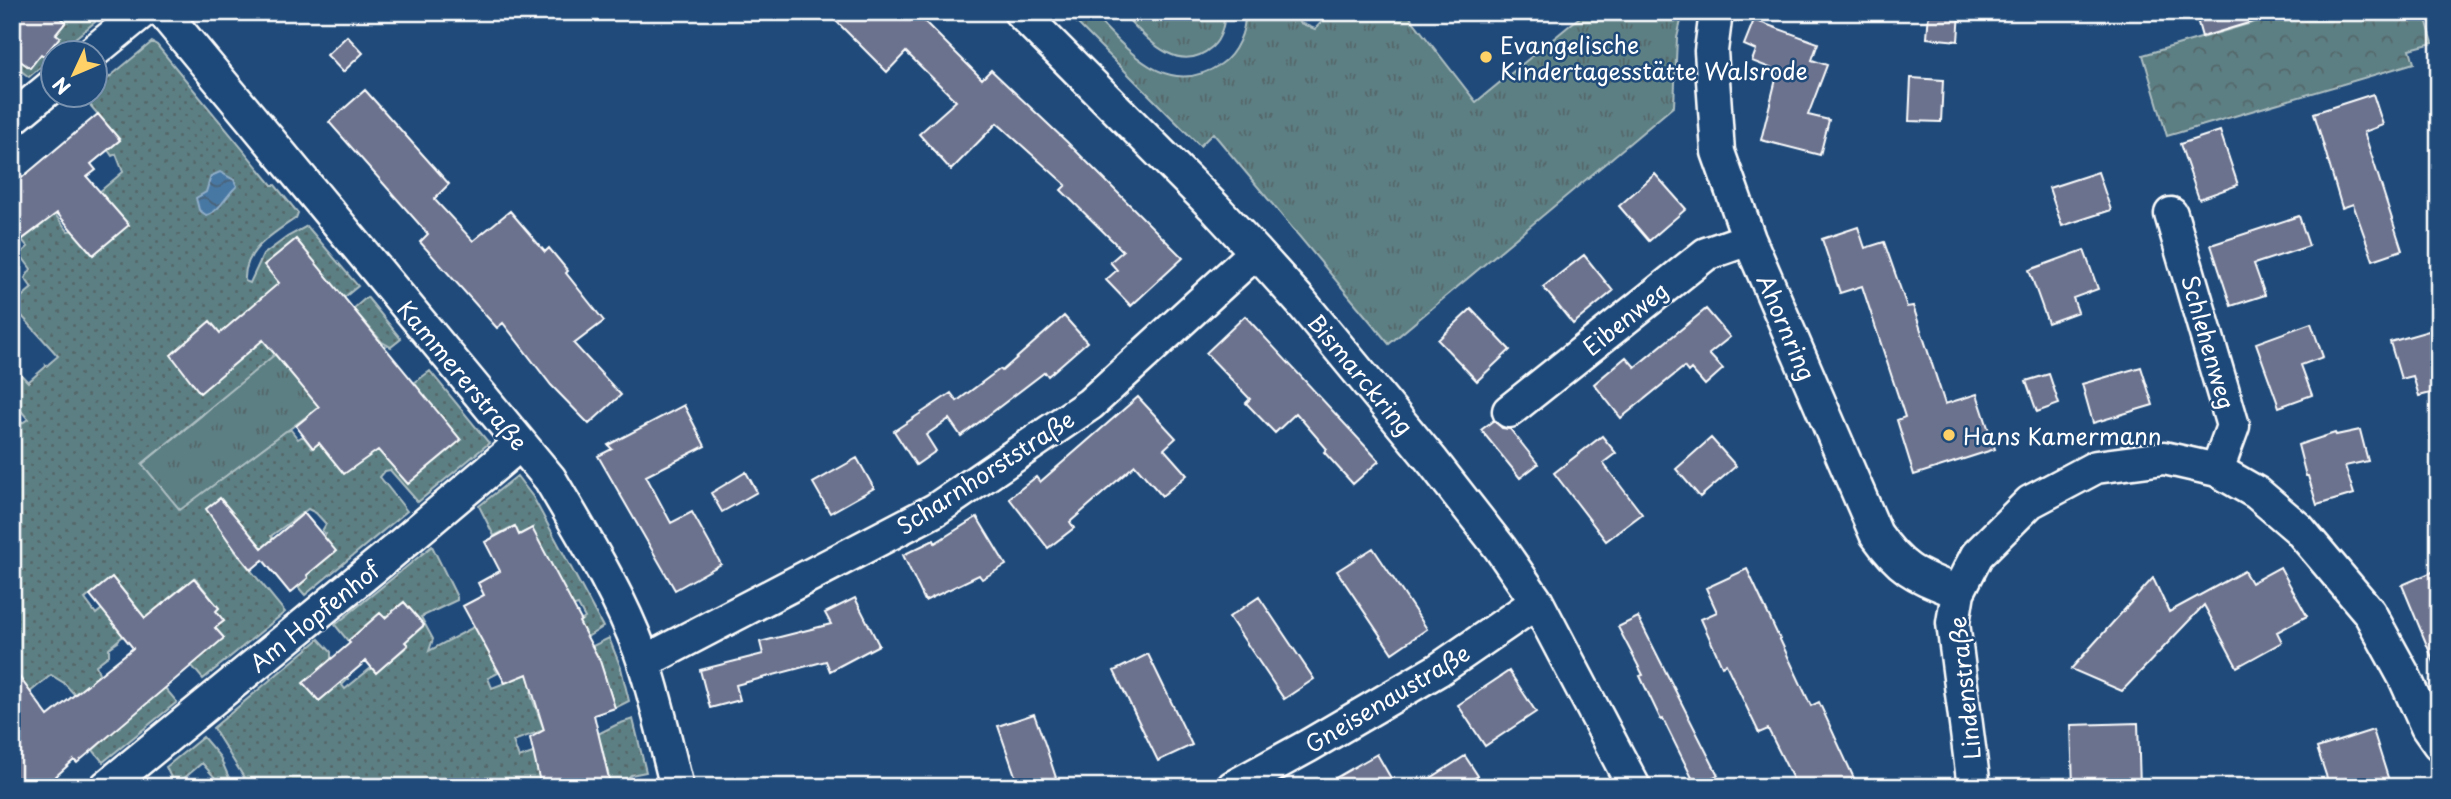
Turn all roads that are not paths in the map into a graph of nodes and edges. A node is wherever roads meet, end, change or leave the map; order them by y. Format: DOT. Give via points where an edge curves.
graph roads {
  1 [pos="142,12"];
  2 [pos="163,12"];
  3 [pos="1020,12"];
  4 [pos="1716,12"];
  5 [pos="108,40"];
  6 [pos="38,98"];
  7 [pos="12,119"];
  8 [pos="2171,214"];
  9 [pos="1749,239"];
  10 [pos="1256,252"];
  11 [pos="1508,411"];
  12 [pos="520,444"];
  13 [pos="2217,470"];
  14 [pos="1958,592"];
  15 [pos="1537,602"];
  16 [pos="644,662"];
  17 [pos="2439,744"];
  18 [pos="106,787"];
  19 [pos="677,787"];
  20 [pos="1233,787"];
  21 [pos="1634,787"];
  22 [pos="1974,787"];
  1 -- 5 [label="street"];
  2 -- 12 [label="street, Kammererstraße"];
  3 -- 10 [label="street, Bismarckring"];
  4 -- 9 [label="street, Ahornring" via="1711,51 1718,152"];
  6 -- 7 [label="street"];
  8 -- 13 [label="street, Schlehenweg" via="2233,426"];
  9 -- 11 [label="street, Eibenweg" via="1706,254"];
  9 -- 14 [label="street, Ahornring" via="1876,534 1905,567"];
  10 -- 15 [label="street, Bismarckring" via="1433,462"];
  10 -- 16 [label="street, Scharnhorststraße" via="1090,404 935,510"];
  12 -- 16 [label="street, Kammererstraße" via="550,479 574,519"];
  12 -- 18 [label="street, Am Hopfenhof"];
  13 -- 14 [label="street, Lindenstraße" via="2164,458 2096,467 2030,502 1977,555"];
  13 -- 17 [label="street, Lindenstraße" via="2258,493 2299,529 2369,612"];
  14 -- 22 [label="street, Lindenstraße" via="1953,623"];
  15 -- 20 [label="street, Gneisenaustraße" via="1438,670"];
  15 -- 21 [label="street, Bismarckring"];
  16 -- 19 [label="street, Kammererstraße"];
}
